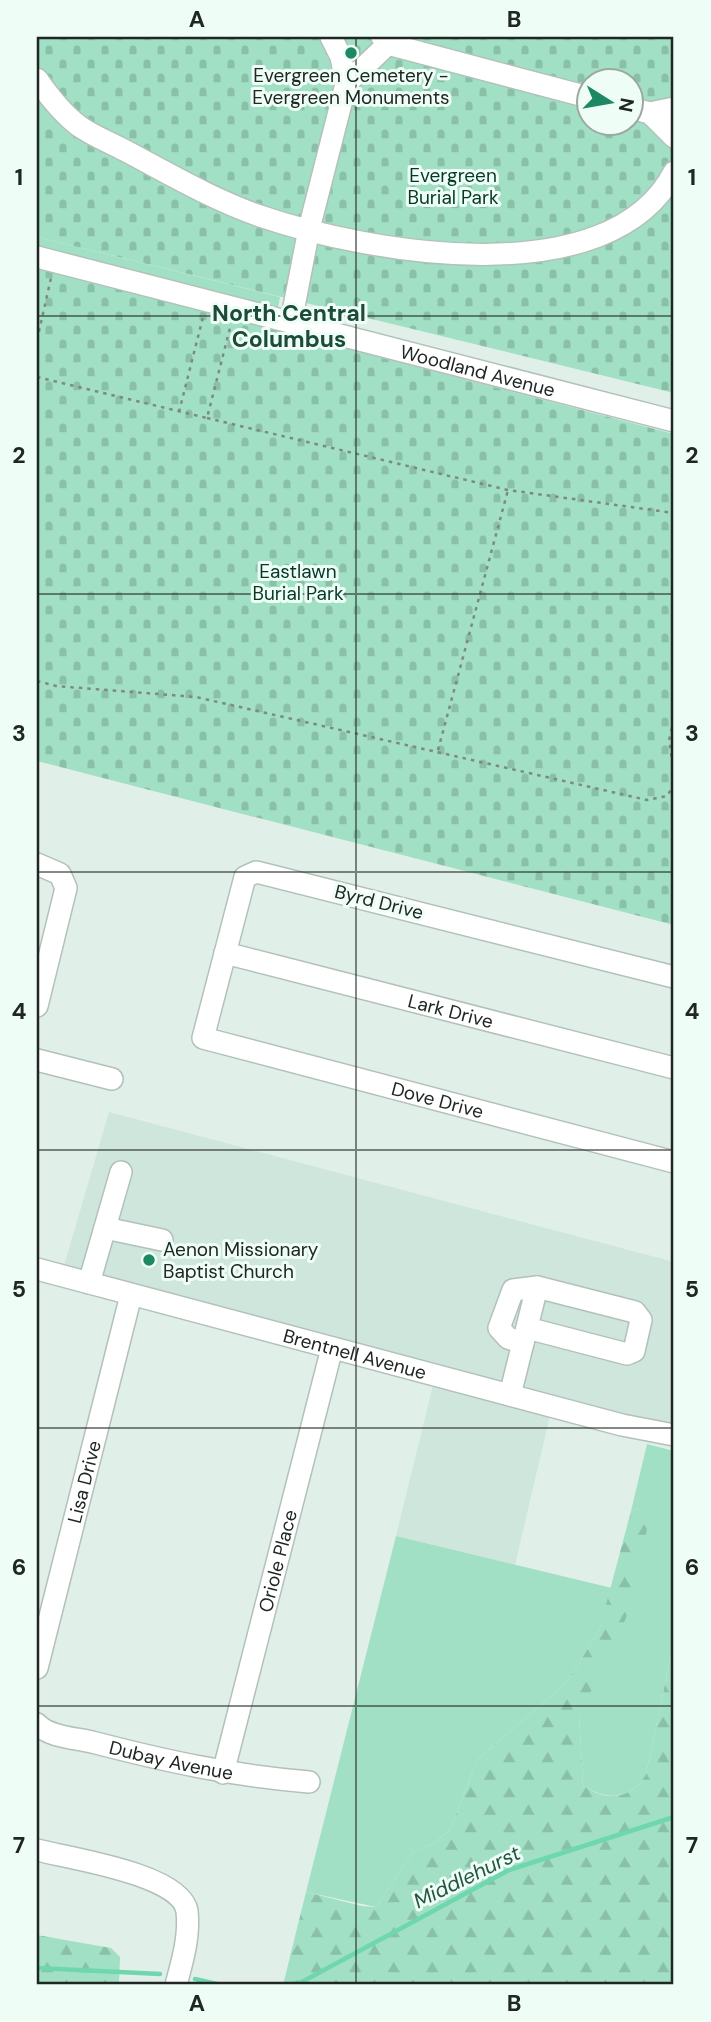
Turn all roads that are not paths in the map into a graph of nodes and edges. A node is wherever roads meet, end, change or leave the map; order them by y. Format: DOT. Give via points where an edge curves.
graph roads {
  1 [pos="331,37"];
  2 [pos="385,40"];
  3 [pos="37,79"];
  4 [pos="346,83"];
  5 [pos="574,93"];
  6 [pos="674,108"];
  7 [pos="644,111"];
  8 [pos="644,114"];
  9 [pos="674,137"];
  10 [pos="674,172"];
  11 [pos="309,229"];
  12 [pos="46,259"];
  13 [pos="291,322"];
  14 [pos="674,421"];
  15 [pos="43,865"];
  16 [pos="225,953"];
  17 [pos="674,977"];
  18 [pos="37,1006"];
  19 [pos="203,1038"];
  20 [pos="37,1060"];
  21 [pos="674,1068"];
  22 [pos="112,1079"];
  23 [pos="674,1163"];
  24 [pos="121,1172"];
  25 [pos="105,1228"];
  26 [pos="162,1240"];
  27 [pos="37,1269"];
  28 [pos="89,1283"];
  29 [pos="131,1295"];
  30 [pos="525,1335"];
  31 [pos="332,1348"];
  32 [pos="510,1395"];
  33 [pos="674,1436"];
  34 [pos="37,1668"];
  35 [pos="37,1724"];
  36 [pos="223,1773"];
  37 [pos="309,1782"];
  38 [pos="37,1850"];
  39 [pos="176,1985"];
  1 -- 4 [label="street"];
  2 -- 4 [label="street"];
  2 -- 5 [label="street"];
  3 -- 11 [label="street" via="78,125 259,216"];
  4 -- 11 [label="street"];
  6 -- 7 [label="street"];
  8 -- 9 [label="street"];
  10 -- 11 [label="street" via="644,213 606,235 554,251 440,252"];
  11 -- 13 [label="street"];
  12 -- 13 [label="street, Woodland Avenue"];
  13 -- 14 [label="street, Woodland Avenue"];
  15 -- 18 [label="street" via="61,874 66,888"];
  16 -- 17 [label="street, Byrd Drive" via="245,877 256,872"];
  16 -- 19 [label="street, Byrd Drive"];
  16 -- 21 [label="street, Lark Drive"];
  19 -- 23 [label="street, Dove Drive"];
  20 -- 22 [label="street"];
  24 -- 25 [label="street"];
  25 -- 26 [label="street"];
  25 -- 28 [label="street"];
  27 -- 28 [label="street, Brentnell Avenue"];
  28 -- 29 [label="street, Brentnell Avenue"];
  29 -- 31 [label="street, Brentnell Avenue"];
  29 -- 34 [label="street, Lisa Drive"];
  30 -- 30 [label="street" via="508,1338 499,1328 513,1290 537,1287 635,1312 642,1320 634,1351 627,1354"];
  30 -- 32 [label="street"];
  31 -- 32 [label="street, Brentnell Avenue"];
  31 -- 36 [label="street, Oriole Place"];
  32 -- 33 [label="street, Brentnell Avenue"];
  35 -- 36 [label="street, Dubay Avenue" via="57,1734"];
  36 -- 37 [label="street, Dubay Avenue"];
  38 -- 39 [label="street" via="140,1875 171,1889 187,1910 186,1945"];
}
